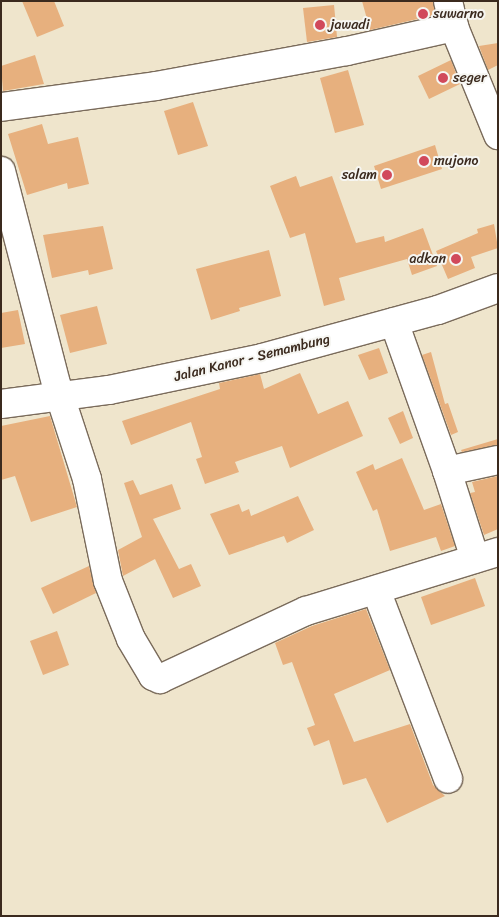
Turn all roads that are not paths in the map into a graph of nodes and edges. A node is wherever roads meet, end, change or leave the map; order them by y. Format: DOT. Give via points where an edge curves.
graph roads {
  1 [pos="451,14"];
  2 [pos="1,108"];
  3 [pos="498,135"];
  4 [pos="1,171"];
  5 [pos="498,288"];
  6 [pos="394,322"];
  7 [pos="58,391"];
  8 [pos="1,404"];
  9 [pos="498,460"];
  10 [pos="447,471"];
  11 [pos="486,556"];
  12 [pos="376,590"];
  13 [pos="448,779"];
  1 -- 2 [label="street" via="347,51 156,86"];
  1 -- 3 [label="street"];
  4 -- 7 [label="street"];
  5 -- 6 [label="street, Jalan Kanor - Semambung"];
  6 -- 7 [label="street, Jalan Kanor - Semambung" via="262,358"];
  6 -- 10 [label="street"];
  7 -- 8 [label="street, Jalan Kanor - Semambung"];
  7 -- 12 [label="street" via="87,479 108,581 138,653 157,679 290,617"];
  9 -- 10 [label="street"];
  10 -- 11 [label="street"];
  11 -- 12 [label="street"];
  12 -- 13 [label="street"];
}
